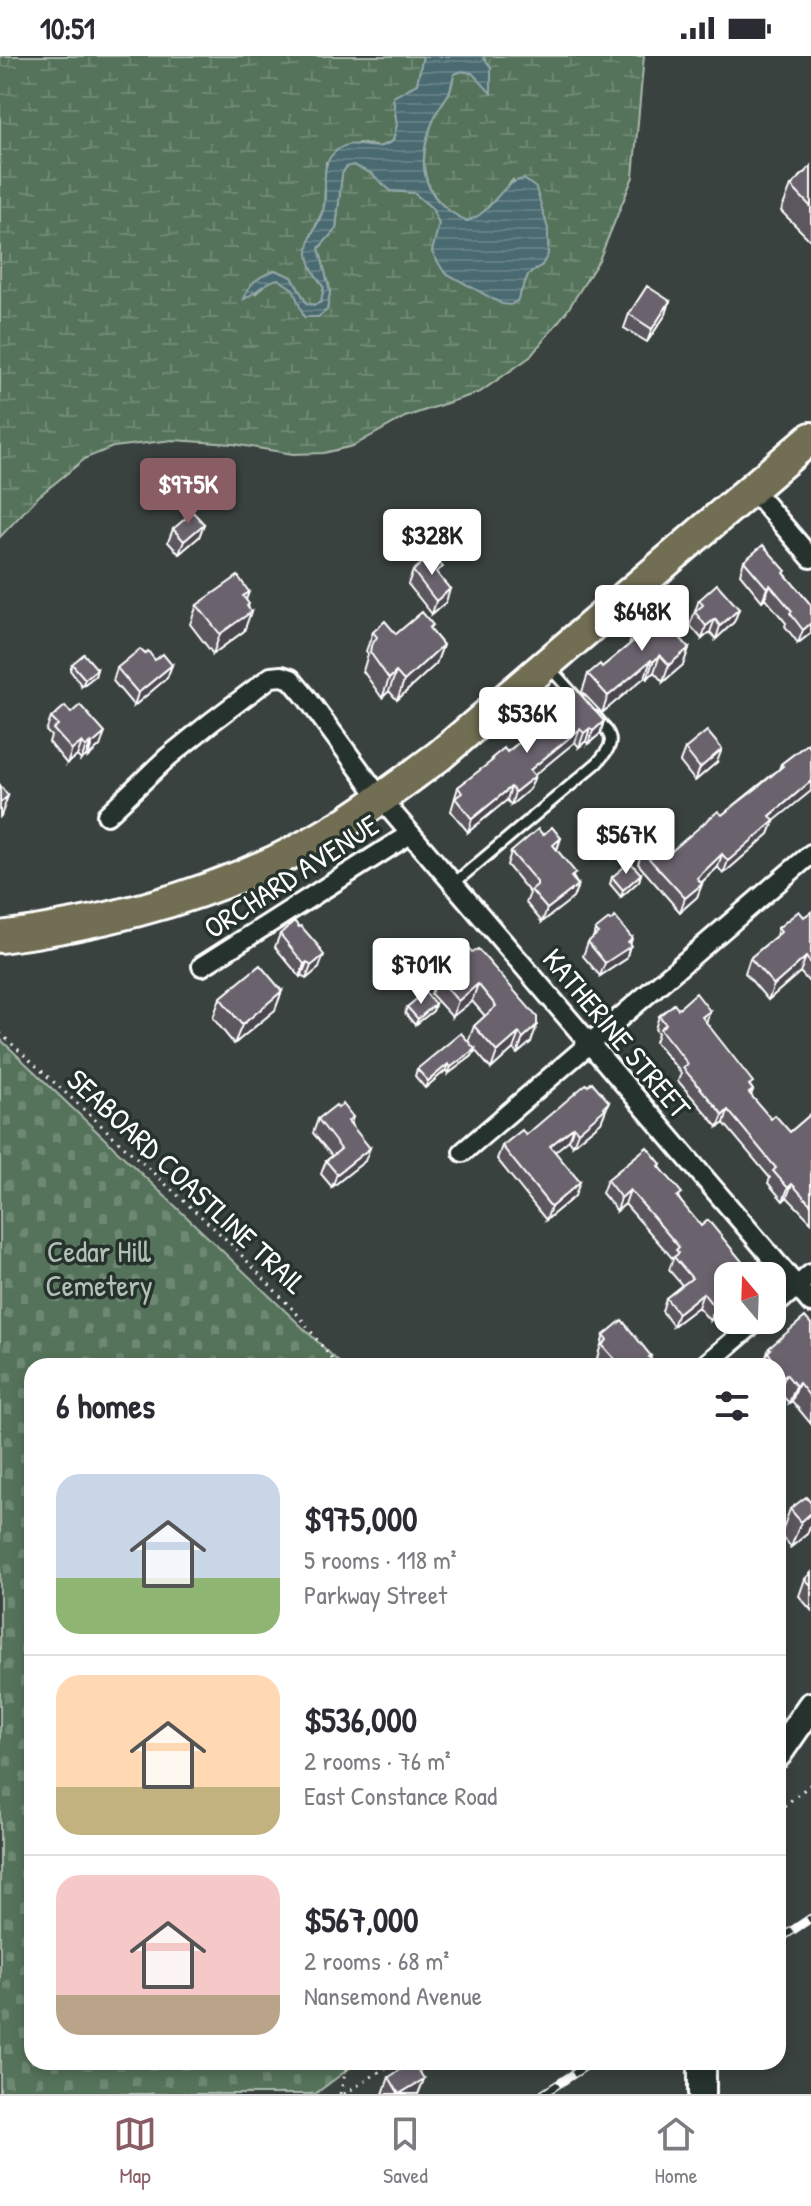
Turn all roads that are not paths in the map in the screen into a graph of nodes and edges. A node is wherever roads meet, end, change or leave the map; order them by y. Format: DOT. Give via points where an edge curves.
graph roads {
  1 [pos="811,438"];
  2 [pos="752,489"];
  3 [pos="811,558"];
  4 [pos="547,665"];
  5 [pos="381,799"];
  6 [pos="107,815"];
  7 [pos="410,834"];
  8 [pos="811,854"];
  9 [pos="453,884"];
  10 [pos="0,937"];
  11 [pos="202,966"];
  12 [pos="590,1044"];
  13 [pos="463,1152"];
  14 [pos="804,1280"];
  15 [pos="786,1296"];
  16 [pos="811,1303"];
  17 [pos="742,1334"];
  18 [pos="713,1358"];
  19 [pos="811,1706"];
  20 [pos="786,1742"];
  21 [pos="702,2070"];
  22 [pos="702,2094"];
  1 -- 2 [label="main road"];
  2 -- 3 [label="street"];
  2 -- 4 [label="main road"];
  4 -- 5 [label="main road"];
  4 -- 9 [label="lane" via="609,732 610,749"];
  5 -- 6 [label="street, KATHERINE STREET" via="307,698 282,676 271,677 210,723"];
  5 -- 7 [label="street, KATHERINE STREET"];
  5 -- 10 [label="main road" via="324,835 224,882 116,917"];
  7 -- 9 [label="street, KATHERINE STREET"];
  7 -- 11 [label="street, ORCHARD AVENUE"];
  8 -- 12 [label="street"];
  9 -- 12 [label="street, KATHERINE STREET"];
  12 -- 13 [label="street"];
  12 -- 14 [label="street, KATHERINE STREET"];
  14 -- 15 [label="street"];
  14 -- 16 [label="street, KATHERINE STREET"];
  17 -- 18 [label="street"];
  19 -- 20 [label="main road"];
  21 -- 22 [label="main road"];
}
